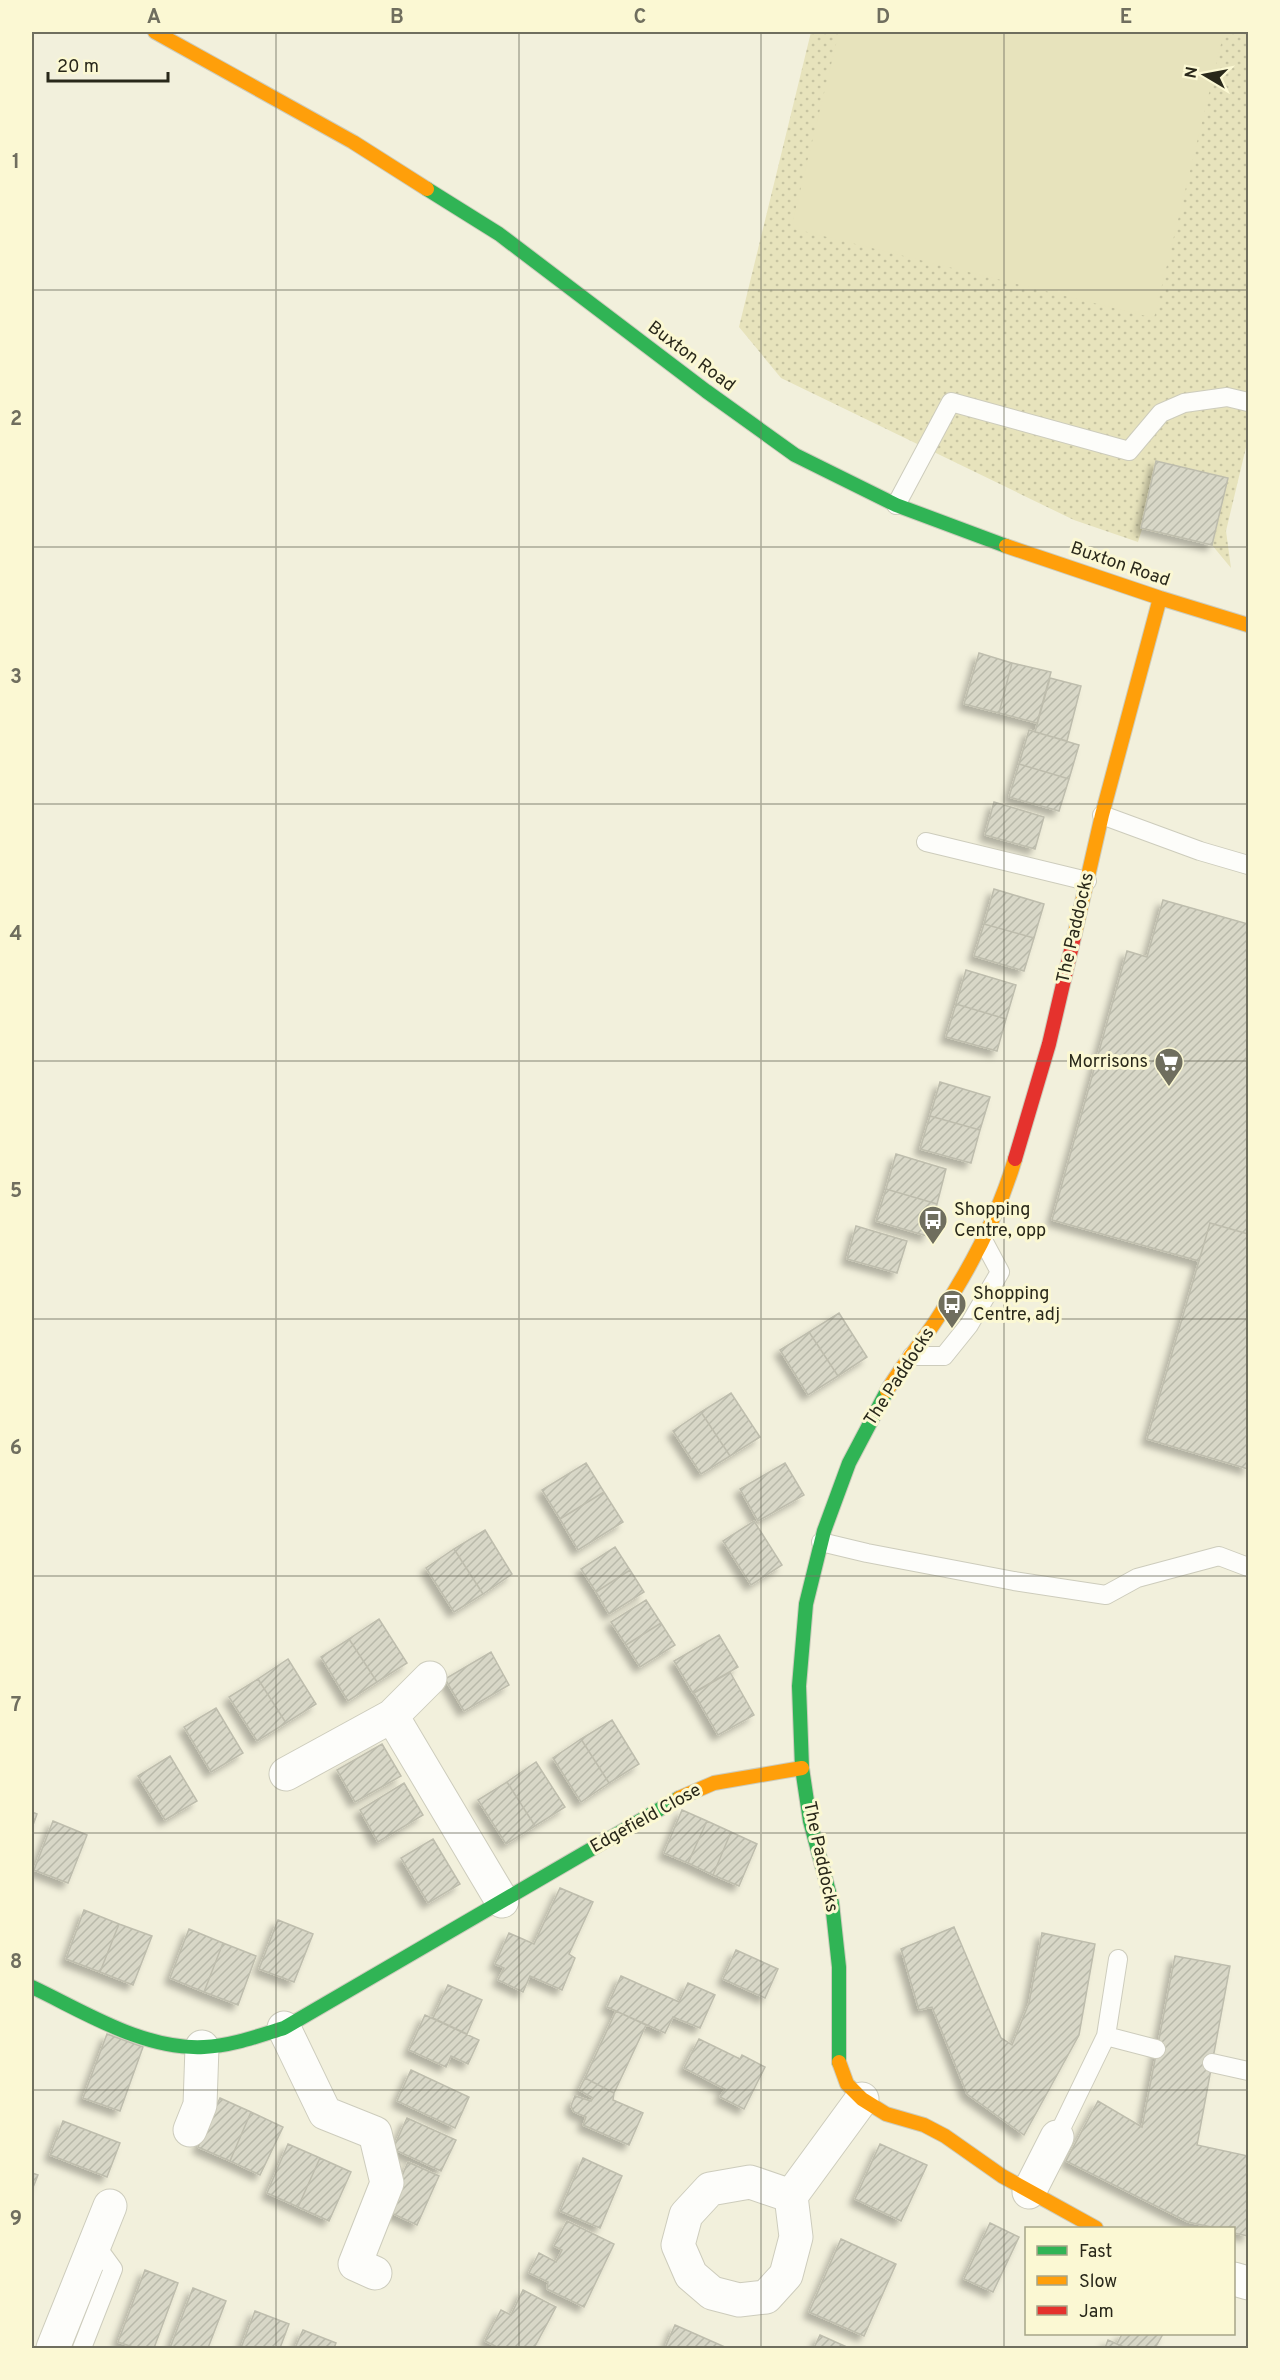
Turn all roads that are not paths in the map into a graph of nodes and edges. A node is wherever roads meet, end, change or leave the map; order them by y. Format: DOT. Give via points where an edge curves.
graph roads {
  1 [pos="155,32"];
  2 [pos="1248,402"];
  3 [pos="896,505"];
  4 [pos="1160,598"];
  5 [pos="1248,625"];
  6 [pos="1102,815"];
  7 [pos="926,842"];
  8 [pos="1248,865"];
  9 [pos="1087,881"];
  10 [pos="984,1242"];
  11 [pos="912,1356"];
  12 [pos="821,1542"];
  13 [pos="1248,1567"];
  14 [pos="430,1678"];
  15 [pos="392,1716"];
  16 [pos="802,1768"];
  17 [pos="286,1774"];
  18 [pos="502,1901"];
  19 [pos="1118,1959"];
  20 [pos="32,1987"];
  21 [pos="284,2028"];
  22 [pos="1106,2036"];
  23 [pos="202,2047"];
  24 [pos="1156,2049"];
  25 [pos="1212,2063"];
  26 [pos="1248,2071"];
  27 [pos="861,2099"];
  28 [pos="190,2130"];
  29 [pos="1057,2137"];
  30 [pos="1029,2192"];
  31 [pos="791,2196"];
  32 [pos="110,2206"];
  33 [pos="1092,2227"];
  34 [pos="94,2243"];
  35 [pos="375,2273"];
  36 [pos="53,2349"];
  37 [pos="82,2349"];
  1 -- 3 [label="street, Buxton Road" via="353,142 489,228 795,455"];
  2 -- 3 [label="lane" via="1227,396 1184,402 1161,412 1129,451 951,402"];
  3 -- 4 [label="street, Buxton Road"];
  4 -- 5 [label="street, Buxton Road"];
  4 -- 6 [label="street, The Paddocks"];
  6 -- 8 [label="lane"];
  6 -- 9 [label="street, The Paddocks"];
  7 -- 9 [label="lane"];
  9 -- 10 [label="street, The Paddocks" via="1046,1054 1005,1195"];
  10 -- 11 [label="street, The Paddocks"];
  10 -- 11 [label="lane" via="1000,1272 969,1325 944,1356"];
  11 -- 12 [label="street, The Paddocks" via="891,1384 857,1446"];
  12 -- 13 [label="lane" via="878,1556 1106,1595 1137,1578 1219,1557"];
  12 -- 16 [label="street, The Paddocks" via="806,1604 799,1686"];
  14 -- 15 [label="street"];
  15 -- 17 [label="street"];
  15 -- 18 [label="street"];
  16 -- 18 [label="street, Edgefield Close" via="714,1783 685,1794"];
  16 -- 27 [label="street, The Paddocks" via="810,1821 833,1914 839,1967 838,2058 847,2084"];
  18 -- 21 [label="street, Edgefield Close"];
  19 -- 22 [label="lane"];
  20 -- 23 [label="street, Edgefield Close" via="134,2034"];
  21 -- 23 [label="street, Edgefield Close" via="238,2042"];
  21 -- 35 [label="street" via="325,2113 375,2133 387,2184 355,2264"];
  22 -- 24 [label="lane"];
  22 -- 29 [label="lane"];
  23 -- 28 [label="street" via="200,2105"];
  25 -- 26 [label="lane"];
  27 -- 30 [label="street, The Paddocks" via="886,2114 945,2136"];
  27 -- 31 [label="street"];
  29 -- 30 [label="street"];
  30 -- 33 [label="street, The Paddocks"];
  32 -- 34 [label="street"];
  34 -- 36 [label="street"];
  34 -- 37 [label="lane" via="113,2269"];
}
